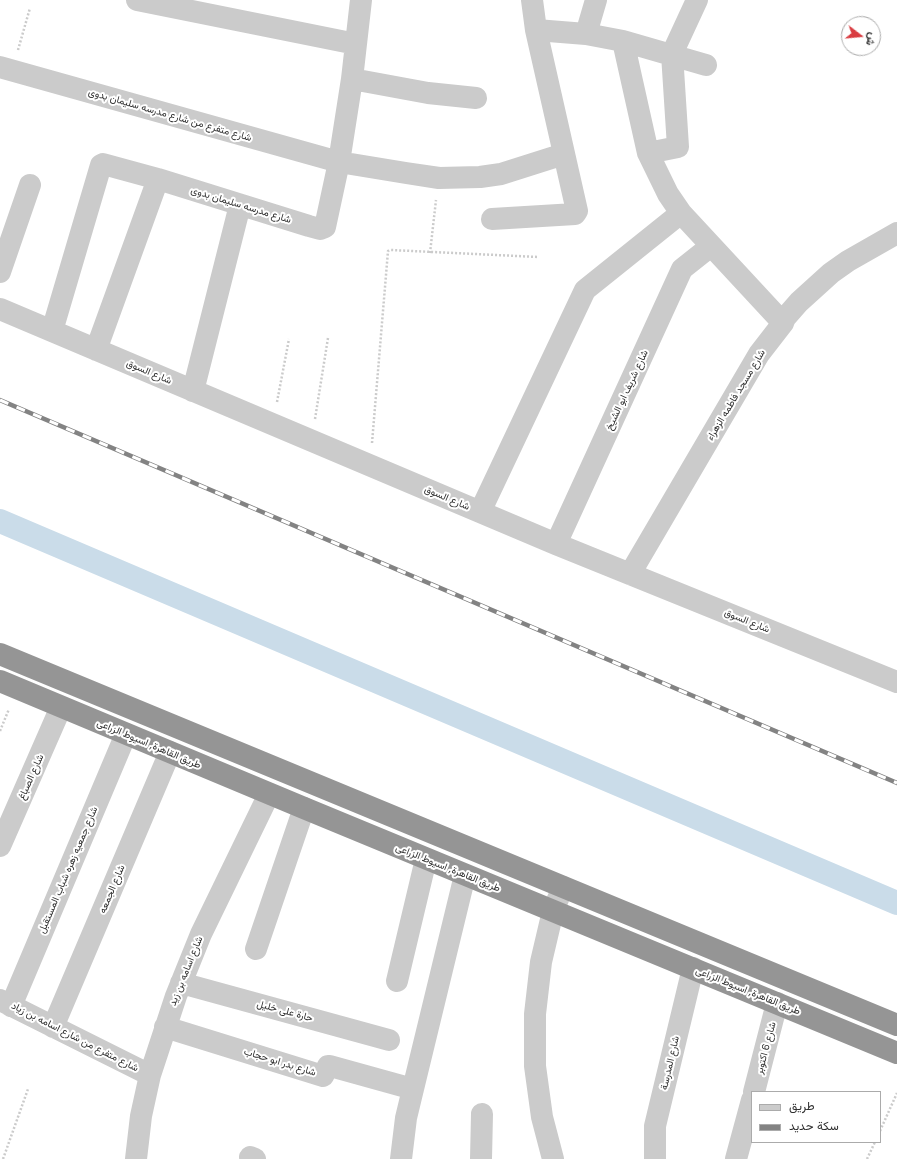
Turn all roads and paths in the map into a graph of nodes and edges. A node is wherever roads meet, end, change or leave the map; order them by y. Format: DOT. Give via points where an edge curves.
graph roads {
  1 [pos="137,0"];
  2 [pos="361,0"];
  3 [pos="532,0"];
  4 [pos="596,0"];
  5 [pos="697,0"];
  6 [pos="30,8"];
  7 [pos="536,30"];
  8 [pos="586,34"];
  9 [pos="623,41"];
  10 [pos="356,44"];
  11 [pos="672,54"];
  12 [pos="706,65"];
  13 [pos="6,69"];
  14 [pos="352,79"];
  15 [pos="476,98"];
  16 [pos="648,153"];
  17 [pos="564,154"];
  18 [pos="339,162"];
  19 [pos="439,178"];
  20 [pos="158,179"];
  21 [pos="30,185"];
  22 [pos="240,205"];
  23 [pos="681,213"];
  24 [pos="492,219"];
  25 [pos="897,234"];
  26 [pos="711,246"];
  27 [pos="430,253"];
  28 [pos="538,257"];
  29 [pos="0,272"];
  30 [pos="0,309"];
  31 [pos="783,323"];
  32 [pos="52,331"];
  33 [pos="328,338"];
  34 [pos="289,339"];
  35 [pos="96,350"];
  36 [pos="193,391"];
  37 [pos="273,424"];
  38 [pos="312,441"];
  39 [pos="371,466"];
  40 [pos="480,512"];
  41 [pos="556,544"];
  42 [pos="630,574"];
  43 [pos="0,654"];
  44 [pos="0,681"];
  45 [pos="897,682"];
  46 [pos="61,707"];
  47 [pos="126,734"];
  48 [pos="170,752"];
  49 [pos="269,794"];
  50 [pos="304,808"];
  51 [pos="0,846"];
  52 [pos="426,859"];
  53 [pos="465,875"];
  54 [pos="563,887"];
  55 [pos="553,911"];
  56 [pos="256,949"];
  57 [pos="692,968"];
  58 [pos="397,981"];
  59 [pos="181,983"];
  60 [pos="5,1003"];
  61 [pos="777,1003"];
  62 [pos="897,1025"];
  63 [pos="53,1026"];
  64 [pos="165,1027"];
  65 [pos="389,1040"];
  66 [pos="897,1053"];
  67 [pos="150,1075"];
  68 [pos="28,1089"];
  69 [pos="412,1089"];
  70 [pos="754,1091"];
  71 [pos="897,1093"];
  72 [pos="751,1104"];
  73 [pos="482,1114"];
  74 [pos="881,1129"];
  75 [pos="875,1143"];
  76 [pos="3,1159"];
  77 [pos="136,1159"];
  78 [pos="402,1159"];
  79 [pos="481,1159"];
  80 [pos="553,1159"];
  81 [pos="655,1159"];
  82 [pos="736,1159"];
  83 [pos="867,1159"];
  1 -- 10 [label="street"];
  2 -- 10 [label="street, شارع مدرسه سليمان بدوى"];
  3 -- 7 [label="street"];
  4 -- 8 [label="street"];
  5 -- 11 [label="street"];
  6 -- 13 [label="path"];
  7 -- 8 [label="street"];
  7 -- 17 [label="street"];
  8 -- 9 [label="street"];
  9 -- 11 [label="street"];
  9 -- 16 [label="street"];
  10 -- 14 [label="street, شارع مدرسه سليمان بدوى"];
  11 -- 12 [label="street"];
  11 -- 16 [label="street" via="679,145 676,148"];
  13 -- 18 [label="street, شارع متفرع من شارع مدرسه سليمان بدوى"];
  14 -- 15 [label="street" via="428,93"];
  14 -- 18 [label="street, شارع مدرسه سليمان بدوى"];
  16 -- 23 [label="street" via="668,194"];
  17 -- 19 [label="street, شارع متفرع من شارع مدرسه سليمان بدوى" via="500,174"];
  17 -- 24 [label="street" via="576,213"];
  18 -- 19 [label="street, شارع متفرع من شارع مدرسه سليمان بدوى"];
  18 -- 22 [label="street, شارع مدرسه سليمان بدوى" via="326,224 322,229"];
  19 -- 27 [label="path"];
  20 -- 22 [label="street, شارع مدرسه سليمان بدوى"];
  20 -- 32 [label="street, شارع مدرسه سليمان بدوى" via="101,165"];
  20 -- 35 [label="street"];
  21 -- 29 [label="street"];
  22 -- 36 [label="street"];
  23 -- 26 [label="street"];
  23 -- 40 [label="street" via="585,290"];
  25 -- 31 [label="street, شارع مسجد فاطمه الزهراء" via="831,273 799,302"];
  26 -- 31 [label="street"];
  26 -- 41 [label="street, شارع شريف ابو الشيخ" via="682,269"];
  27 -- 28 [label="path"];
  27 -- 39 [label="path" via="391,250 387,254"];
  30 -- 32 [label="street, شارع السوق"];
  31 -- 42 [label="street, شارع مسجد فاطمه الزهراء" via="759,354"];
  32 -- 35 [label="street, شارع السوق"];
  33 -- 38 [label="path"];
  34 -- 37 [label="path"];
  35 -- 36 [label="street, شارع السوق"];
  36 -- 37 [label="street, شارع السوق"];
  37 -- 38 [label="street, شارع السوق"];
  38 -- 39 [label="street, شارع السوق"];
  39 -- 40 [label="street, شارع السوق"];
  40 -- 41 [label="street, شارع السوق"];
  41 -- 42 [label="street, شارع السوق"];
  42 -- 45 [label="street, شارع السوق"];
  43 -- 54 [label="highway"];
  44 -- 46 [label="highway, طريق القاهرة, اسيوط الزراعى"];
  46 -- 47 [label="highway, طريق القاهرة, اسيوط الزراعى"];
  46 -- 51 [label="street, شارع الصباغ"];
  47 -- 48 [label="highway, طريق القاهرة, اسيوط الزراعى"];
  47 -- 60 [label="street, شارع جمعيه زهره شباب المستقبل"];
  48 -- 49 [label="highway, طريق القاهرة, اسيوط الزراعى"];
  48 -- 63 [label="street, شارع الجمعه"];
  49 -- 50 [label="highway, طريق القاهرة, اسيوط الزراعى"];
  49 -- 59 [label="street, شارع اسامه بن زيد" via="201,934"];
  50 -- 52 [label="highway, طريق القاهرة, اسيوط الزراعى"];
  50 -- 56 [label="street"];
  52 -- 53 [label="highway, طريق القاهرة, اسيوط الزراعى"];
  52 -- 58 [label="street"];
  53 -- 55 [label="highway, طريق القاهرة, اسيوط الزراعى"];
  53 -- 69 [label="street"];
  54 -- 55 [label="street"];
  54 -- 62 [label="highway"];
  55 -- 57 [label="highway, طريق القاهرة, اسيوط الزراعى"];
  55 -- 80 [label="street" via="540,969 535,1014 535,1058 542,1117"];
  57 -- 61 [label="highway, طريق القاهرة, اسيوط الزراعى"];
  57 -- 81 [label="street, شارع المدرسة" via="655,1126"];
  59 -- 64 [label="street, شارع اسامه بن زيد"];
  59 -- 65 [label="street, حارة على خليل"];
  60 -- 63 [label="street, شارع متفرع من شارع اسامه بن زياد"];
  61 -- 66 [label="highway, طريق القاهرة, اسيوط الزراعى"];
  61 -- 70 [label="street, شارع 6 اكتوبر"];
  63 -- 67 [label="street, شارع متفرع من شارع اسامه بن زياد"];
  64 -- 67 [label="street, شارع اسامه بن زيد"];
  64 -- 69 [label="street, شارع بدر ابو حجاب" via="323,1076 330,1066"];
  67 -- 77 [label="street, شارع اسامه بن زيد" via="141,1116"];
  68 -- 76 [label="path"];
  69 -- 78 [label="street"];
  71 -- 74 [label="path"];
  72 -- 82 [label="street"];
  73 -- 79 [label="street"];
  75 -- 83 [label="path"];
}
